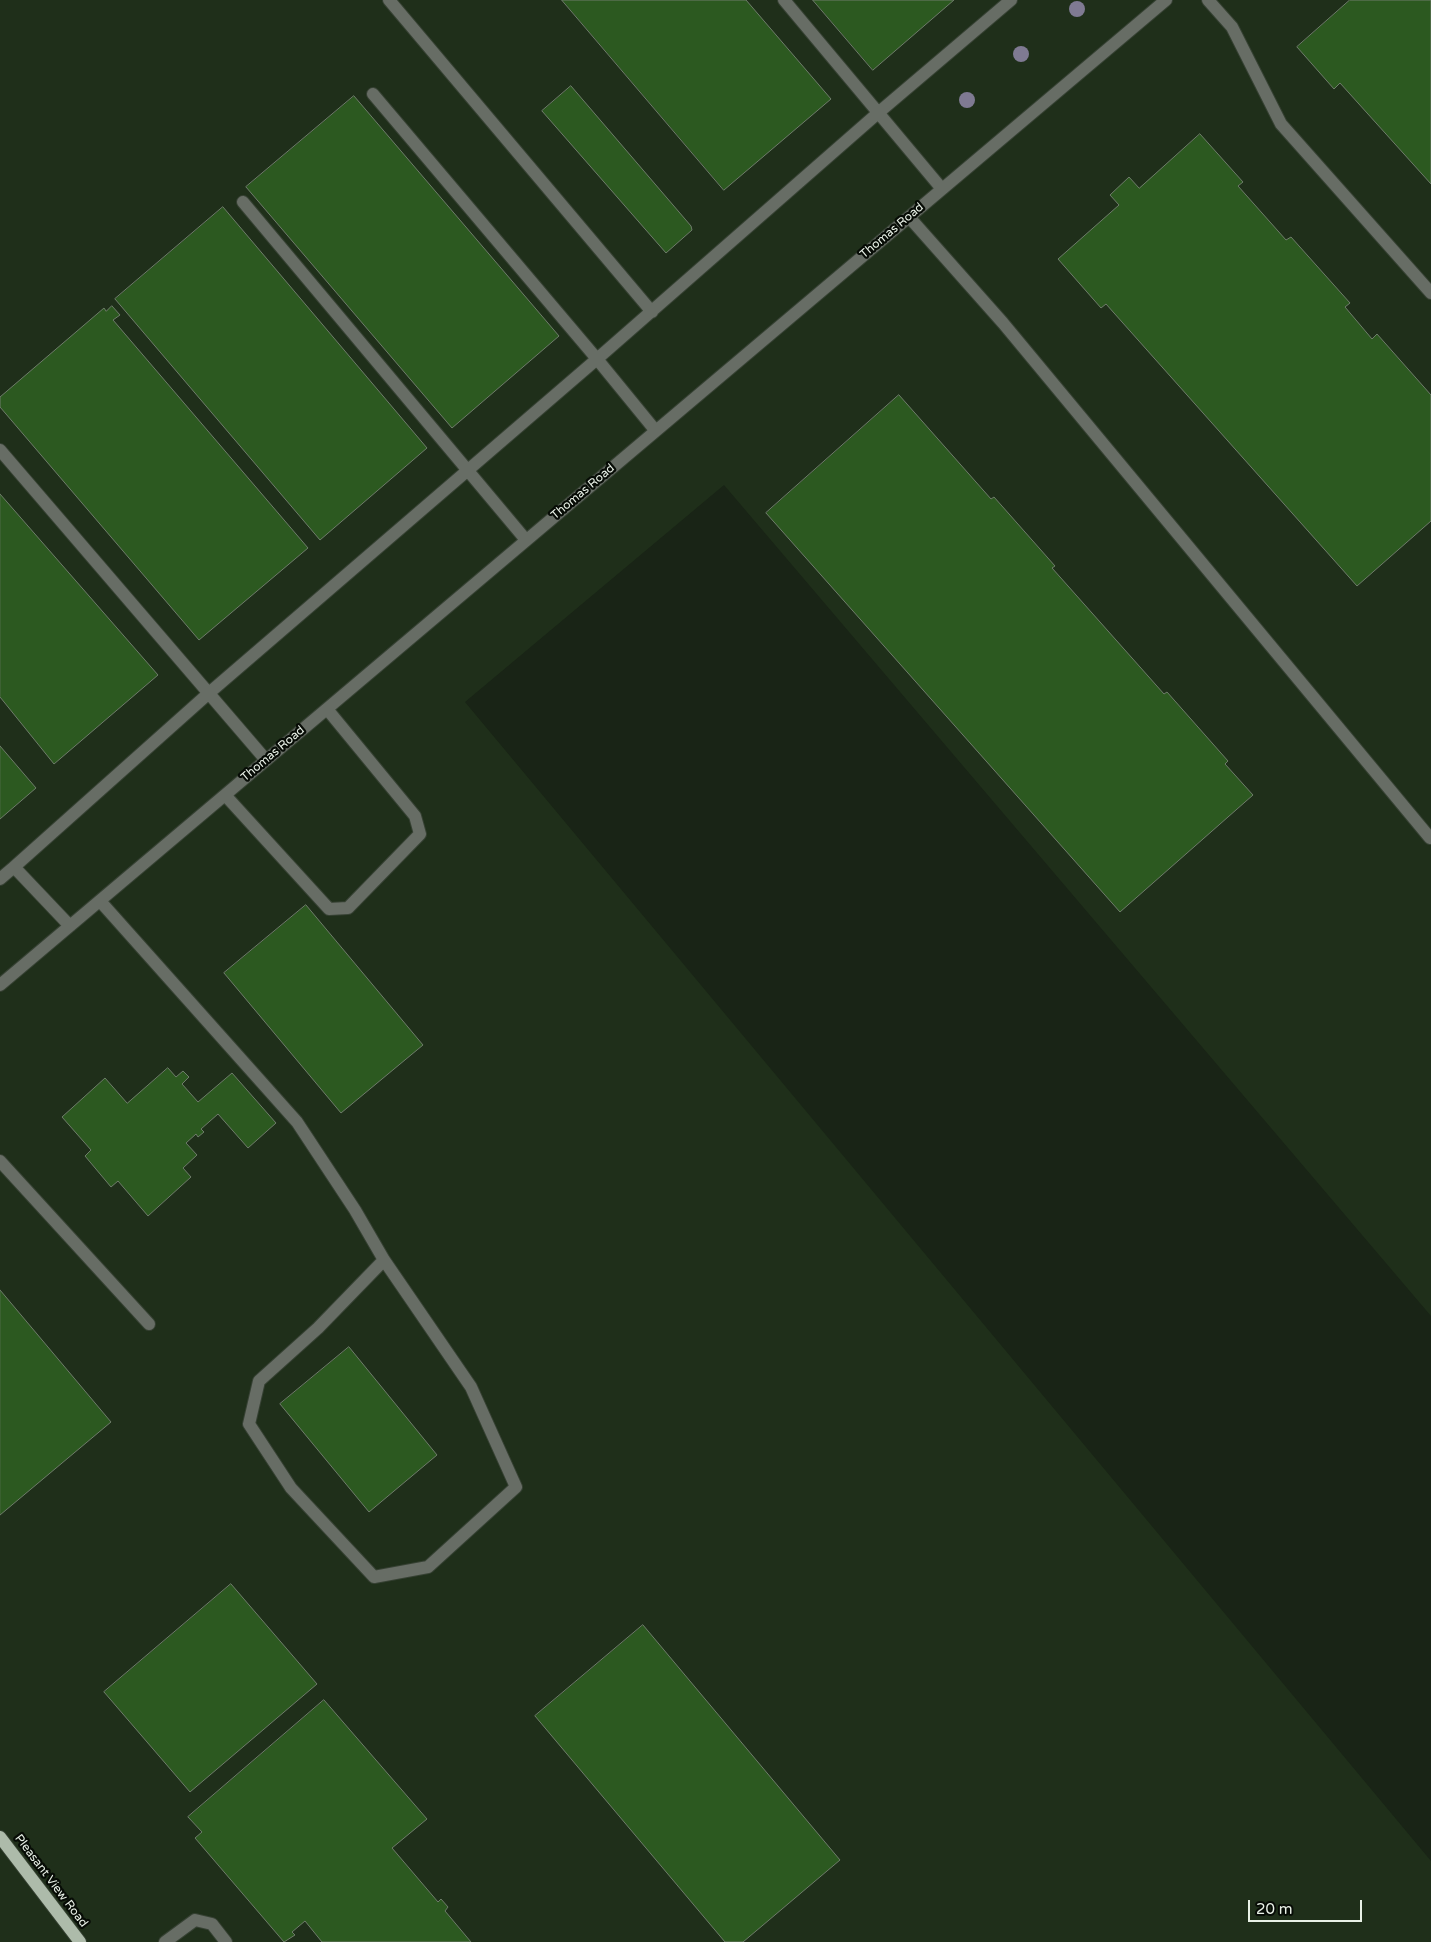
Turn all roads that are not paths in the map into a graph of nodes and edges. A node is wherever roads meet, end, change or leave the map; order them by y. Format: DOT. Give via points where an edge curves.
graph roads {
  1 [pos="389,0"];
  2 [pos="784,0"];
  3 [pos="1011,0"];
  4 [pos="1166,0"];
  5 [pos="1208,0"];
  6 [pos="374,94"];
  7 [pos="878,113"];
  8 [pos="942,189"];
  9 [pos="243,202"];
  10 [pos="909,217"];
  11 [pos="1431,293"];
  12 [pos="652,312"];
  13 [pos="597,360"];
  14 [pos="656,430"];
  15 [pos="0,450"];
  16 [pos="467,471"];
  17 [pos="526,540"];
  18 [pos="209,694"];
  19 [pos="327,709"];
  20 [pos="266,760"];
  21 [pos="225,795"];
  22 [pos="1430,838"];
  23 [pos="14,867"];
  24 [pos="0,879"];
  25 [pos="100,901"];
  26 [pos="70,926"];
  27 [pos="0,985"];
  28 [pos="0,1161"];
  29 [pos="384,1260"];
  30 [pos="148,1324"];
  31 [pos="0,1837"];
  32 [pos="80,1942"];
  33 [pos="165,1942"];
  34 [pos="226,1942"];
  1 -- 12 [label="street"];
  2 -- 7 [label="street"];
  3 -- 7 [label="street"];
  4 -- 8 [label="street, Thomas Road"];
  5 -- 11 [label="street" via="1232,28 1281,124"];
  6 -- 13 [label="street"];
  7 -- 8 [label="street"];
  7 -- 12 [label="street"];
  8 -- 10 [label="street, Thomas Road"];
  9 -- 16 [label="street"];
  10 -- 14 [label="street, Thomas Road"];
  10 -- 22 [label="street" via="1003,323"];
  12 -- 13 [label="street"];
  13 -- 14 [label="street"];
  13 -- 16 [label="street"];
  14 -- 17 [label="street, Thomas Road"];
  15 -- 18 [label="street"];
  16 -- 17 [label="street"];
  16 -- 18 [label="street"];
  17 -- 19 [label="street, Thomas Road"];
  18 -- 20 [label="street"];
  18 -- 23 [label="street"];
  19 -- 20 [label="street, Thomas Road"];
  19 -- 21 [label="street" via="415,816 420,834 348,908 329,910"];
  20 -- 21 [label="street, Thomas Road"];
  21 -- 25 [label="street, Thomas Road"];
  23 -- 24 [label="street"];
  23 -- 26 [label="street"];
  25 -- 26 [label="street, Thomas Road"];
  25 -- 29 [label="street" via="297,1122 356,1210"];
  26 -- 27 [label="street, Thomas Road"];
  28 -- 30 [label="street"];
  29 -- 29 [label="street" via="471,1387 516,1487 428,1567 374,1577 291,1488 249,1424 259,1381 318,1328"];
  31 -- 32 [label="main road, Pleasant View Road"];
  33 -- 34 [label="street" via="195,1920 212,1924"];
}
